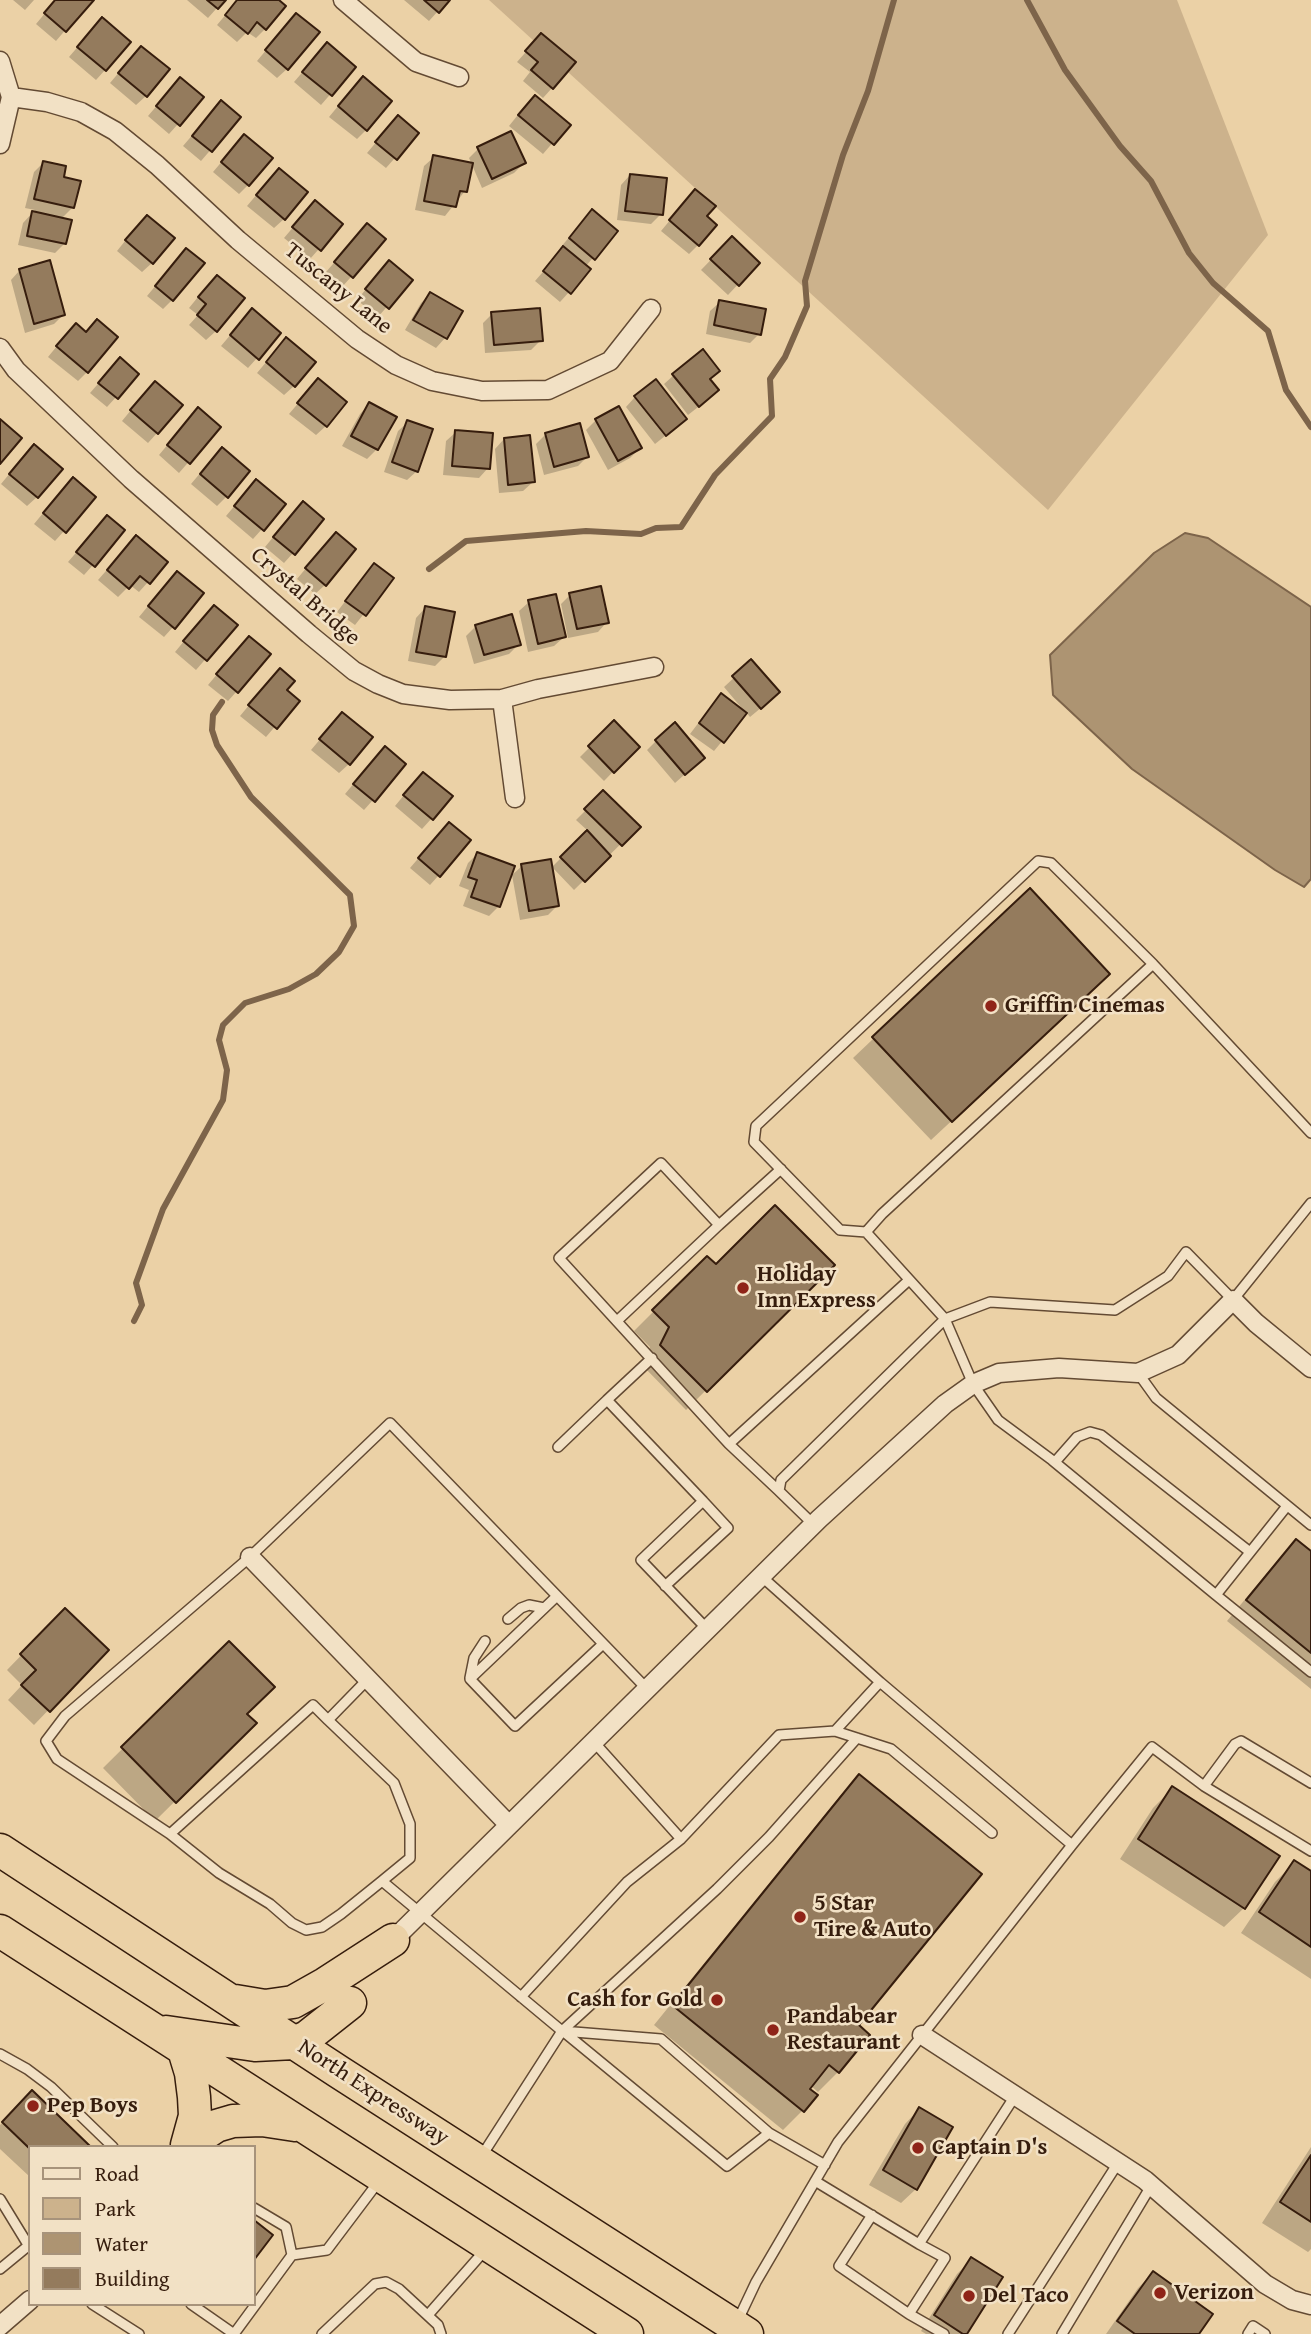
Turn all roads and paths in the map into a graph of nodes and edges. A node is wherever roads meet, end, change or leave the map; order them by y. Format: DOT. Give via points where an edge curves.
graph roads {
  1 [pos="342,0"];
  2 [pos="0,61"];
  3 [pos="459,77"];
  4 [pos="11,97"];
  5 [pos="0,144"];
  6 [pos="651,309"];
  7 [pos="0,348"];
  8 [pos="654,667"];
  9 [pos="502,699"];
  10 [pos="516,798"];
  11 [pos="1153,964"];
  12 [pos="1311,1133"];
  13 [pos="781,1169"];
  14 [pos="1311,1203"];
  15 [pos="719,1225"];
  16 [pos="866,1232"];
  17 [pos="909,1280"];
  18 [pos="1233,1300"];
  19 [pos="944,1319"];
  20 [pos="617,1321"];
  21 [pos="652,1358"];
  22 [pos="1311,1368"];
  23 [pos="1138,1373"];
  24 [pos="973,1384"];
  25 [pos="607,1400"];
  26 [pos="729,1444"];
  27 [pos="558,1447"];
  28 [pos="1055,1462"];
  29 [pos="779,1491"];
  30 [pos="703,1501"];
  31 [pos="1287,1506"];
  32 [pos="813,1524"];
  33 [pos="1311,1525"];
  34 [pos="1250,1552"];
  35 [pos="250,1557"];
  36 [pos="761,1576"];
  37 [pos="665,1586"];
  38 [pos="1216,1595"];
  39 [pos="557,1596"];
  40 [pos="544,1608"];
  41 [pos="508,1619"];
  42 [pos="707,1629"];
  43 [pos="485,1642"];
  44 [pos="603,1644"];
  45 [pos="1311,1672"];
  46 [pos="368,1679"];
  47 [pos="470,1679"];
  48 [pos="880,1682"];
  49 [pos="647,1689"];
  50 [pos="328,1720"];
  51 [pos="835,1731"];
  52 [pos="857,1738"];
  53 [pos="594,1741"];
  54 [pos="1311,1783"];
  55 [pos="1204,1786"];
  56 [pos="509,1825"];
  57 [pos="992,1833"];
  58 [pos="170,1834"];
  59 [pos="681,1839"];
  60 [pos="1072,1845"];
  61 [pos="0,1850"];
  62 [pos="1311,1851"];
  63 [pos="382,1881"];
  64 [pos="420,1914"];
  65 [pos="0,1931"];
  66 [pos="393,1940"];
  67 [pos="521,1997"];
  68 [pos="229,2000"];
  69 [pos="350,2003"];
  70 [pos="153,2030"];
  71 [pos="562,2031"];
  72 [pos="922,2035"];
  73 [pos="294,2043"];
  74 [pos="184,2050"];
  75 [pos="0,2054"];
  76 [pos="339,2072"];
  77 [pos="1015,2096"];
  78 [pos="309,2130"];
  79 [pos="769,2133"];
  80 [pos="111,2145"];
  81 [pos="187,2145"];
  82 [pos="188,2145"];
  83 [pos="479,2162"];
  84 [pos="1118,2163"];
  85 [pos="825,2165"];
  86 [pos="382,2177"];
  87 [pos="815,2182"];
  88 [pos="1151,2186"];
  89 [pos="0,2199"];
  90 [pos="256,2209"];
  91 [pos="872,2216"];
  92 [pos="919,2244"];
  93 [pos="28,2245"];
  94 [pos="489,2245"];
  95 [pos="28,2248"];
  96 [pos="292,2255"];
  97 [pos="0,2269"];
  98 [pos="28,2302"];
  99 [pos="256,2304"];
  100 [pos="1311,2305"];
  101 [pos="95,2306"];
  102 [pos="194,2306"];
  103 [pos="255,2306"];
  104 [pos="909,2314"];
  105 [pos="428,2315"];
  106 [pos="0,2326"];
  107 [pos="738,2331"];
  108 [pos="139,2334"];
  109 [pos="322,2334"];
  110 [pos="440,2334"];
  111 [pos="627,2334"];
  112 [pos="944,2334"];
  113 [pos="1008,2334"];
  114 [pos="1062,2334"];
  115 [pos="1248,2334"];
  116 [pos="1265,2334"];
  1 -- 3 [label="street" via="416,62"];
  2 -- 4 [label="street"];
  4 -- 5 [label="street"];
  4 -- 6 [label="street, Tuscany Lane" via="81,112 115,131 357,340 432,382 482,391 548,390 610,361"];
  7 -- 9 [label="street, Crystal Bridge" via="16,370 131,479 354,671 403,694 450,700"];
  8 -- 9 [label="street, Crystal Bridge"];
  9 -- 10 [label="street"];
  11 -- 12 [label="lane"];
  11 -- 13 [label="lane" via="1051,863 1038,861 756,1126 754,1142"];
  11 -- 16 [label="lane"];
  13 -- 15 [label="lane"];
  13 -- 16 [label="lane" via="839,1230"];
  14 -- 18 [label="lane"];
  15 -- 20 [label="lane"];
  15 -- 20 [label="lane" via="661,1163 559,1258"];
  16 -- 17 [label="lane"];
  17 -- 19 [label="lane"];
  17 -- 26 [label="lane"];
  18 -- 19 [label="lane" via="1186,1252 1168,1276 1115,1310 990,1302"];
  18 -- 22 [label="street"];
  18 -- 23 [label="street" via="1178,1355"];
  19 -- 24 [label="lane"];
  19 -- 29 [label="lane" via="781,1480"];
  20 -- 21 [label="lane"];
  21 -- 25 [label="lane"];
  21 -- 26 [label="lane"];
  23 -- 24 [label="street" via="1059,1368 999,1374"];
  23 -- 31 [label="lane" via="1156,1398"];
  24 -- 28 [label="lane" via="998,1420"];
  24 -- 32 [label="street"];
  25 -- 27 [label="lane"];
  25 -- 30 [label="lane"];
  26 -- 29 [label="lane"];
  28 -- 34 [label="lane" via="1077,1437 1090,1432 1101,1435"];
  28 -- 38 [label="lane"];
  29 -- 32 [label="lane"];
  30 -- 37 [label="lane" via="640,1560"];
  30 -- 37 [label="lane" via="728,1528"];
  31 -- 33 [label="lane"];
  31 -- 34 [label="lane"];
  32 -- 36 [label="street"];
  34 -- 38 [label="lane"];
  35 -- 39 [label="lane" via="390,1423"];
  35 -- 46 [label="street"];
  35 -- 58 [label="lane" via="65,1716 46,1741 57,1759"];
  36 -- 42 [label="street"];
  36 -- 48 [label="lane"];
  37 -- 42 [label="lane"];
  38 -- 45 [label="lane"];
  39 -- 40 [label="lane"];
  39 -- 44 [label="lane"];
  40 -- 41 [label="lane" via="529,1605"];
  40 -- 47 [label="lane"];
  42 -- 49 [label="street"];
  43 -- 47 [label="lane" via="474,1658"];
  44 -- 47 [label="lane" via="515,1726"];
  44 -- 49 [label="lane"];
  46 -- 50 [label="lane"];
  46 -- 56 [label="street"];
  48 -- 51 [label="lane"];
  48 -- 60 [label="lane"];
  49 -- 53 [label="street"];
  50 -- 58 [label="lane" via="313,1705"];
  50 -- 63 [label="lane" via="394,1783 411,1824 410,1857"];
  51 -- 52 [label="lane"];
  51 -- 59 [label="lane" via="779,1735"];
  52 -- 57 [label="lane" via="891,1749"];
  52 -- 71 [label="lane" via="743,1863"];
  53 -- 56 [label="street"];
  53 -- 59 [label="lane"];
  54 -- 55 [label="lane" via="1241,1741"];
  55 -- 60 [label="lane" via="1152,1747"];
  55 -- 62 [label="lane"];
  56 -- 64 [label="street"];
  58 -- 63 [label="lane" via="219,1873 306,1930 322,1927"];
  59 -- 67 [label="lane" via="627,1882"];
  60 -- 72 [label="lane"];
  61 -- 68 [label="highway, North Expressway"];
  63 -- 64 [label="lane"];
  64 -- 66 [label="street"];
  64 -- 67 [label="lane"];
  65 -- 70 [label="highway"];
  66 -- 68 [label="highway" via="293,2002 265,2006"];
  66 -- 69 [label="highway"];
  67 -- 71 [label="lane"];
  68 -- 73 [label="highway, North Expressway"];
  69 -- 73 [label="highway"];
  69 -- 76 [label="highway" via="335,2051"];
  70 -- 73 [label="highway" via="255,2045"];
  70 -- 74 [label="highway"];
  71 -- 79 [label="lane" via="661,2039"];
  71 -- 79 [label="lane" via="727,2166"];
  71 -- 83 [label="lane"];
  72 -- 77 [label="street"];
  72 -- 85 [label="lane"];
  73 -- 76 [label="highway, North Expressway"];
  74 -- 78 [label="highway"];
  74 -- 81 [label="highway" via="195,2116"];
  75 -- 80 [label="lane" via="51,2087"];
  76 -- 83 [label="highway, North Expressway"];
  77 -- 84 [label="street"];
  77 -- 92 [label="lane"];
  78 -- 82 [label="highway" via="247,2119 216,2126"];
  78 -- 86 [label="highway"];
  79 -- 85 [label="lane"];
  83 -- 107 [label="highway, North Expressway"];
  84 -- 88 [label="street"];
  84 -- 113 [label="lane"];
  85 -- 87 [label="lane"];
  86 -- 94 [label="highway"];
  86 -- 96 [label="lane" via="327,2250"];
  87 -- 91 [label="lane"];
  87 -- 107 [label="lane" via="756,2282"];
  88 -- 100 [label="street" via="1265,2284"];
  88 -- 114 [label="lane"];
  89 -- 93 [label="lane"];
  90 -- 96 [label="lane" via="286,2227"];
  91 -- 92 [label="lane"];
  91 -- 104 [label="lane" via="839,2266"];
  92 -- 104 [label="lane" via="945,2258"];
  94 -- 105 [label="lane"];
  94 -- 111 [label="highway"];
  95 -- 97 [label="lane"];
  96 -- 99 [label="lane"];
  98 -- 106 [label="street"];
  101 -- 108 [label="lane"];
  102 -- 103 [label="lane" via="234,2334"];
  104 -- 112 [label="lane"];
  105 -- 109 [label="lane" via="386,2282 375,2284"];
  105 -- 110 [label="lane"];
  115 -- 116 [label="lane" via="1253,2326"];
}
